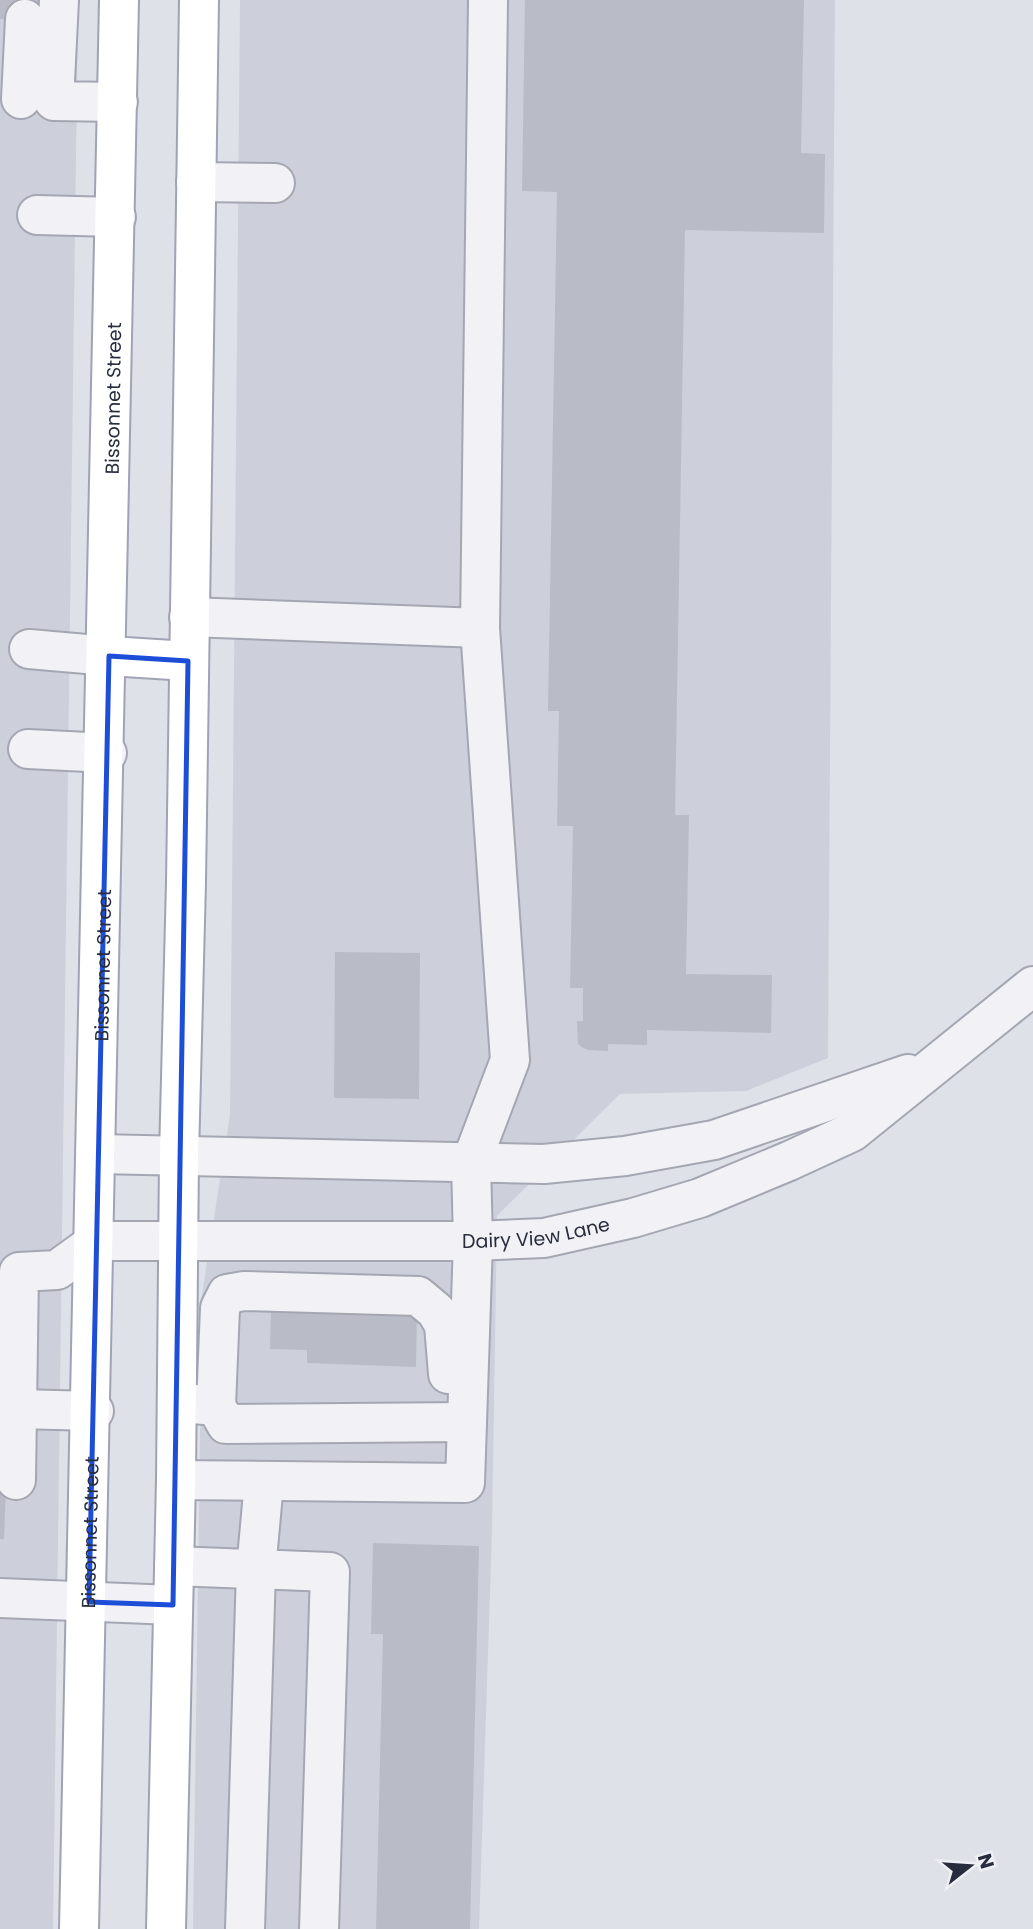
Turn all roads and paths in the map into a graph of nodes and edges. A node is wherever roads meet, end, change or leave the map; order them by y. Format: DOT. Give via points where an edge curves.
graph roads {
  1 [pos="59,0"];
  2 [pos="119,0"];
  3 [pos="199,0"];
  4 [pos="488,0"];
  5 [pos="25,19"];
  6 [pos="25,100"];
  7 [pos="118,102"];
  8 [pos="196,182"];
  9 [pos="275,183"];
  10 [pos="37,215"];
  11 [pos="116,217"];
  12 [pos="189,617"];
  13 [pos="480,628"];
  14 [pos="29,649"];
  15 [pos="109,656"];
  16 [pos="188,661"];
  17 [pos="28,750"];
  18 [pos="107,753"];
  19 [pos="1033,986"];
  20 [pos="933,1066"];
  21 [pos="98,1154"];
  22 [pos="179,1156"];
  23 [pos="471,1163"];
  24 [pos="97,1241"];
  25 [pos="179,1241"];
  26 [pos="473,1241"];
  27 [pos="11,1388"];
  28 [pos="177,1402"];
  29 [pos="94,1410"];
  30 [pos="221,1415"];
  31 [pos="459,1422"];
  32 [pos="16,1480"];
  33 [pos="176,1480"];
  34 [pos="225,1481"];
  35 [pos="264,1482"];
  36 [pos="174,1566"];
  37 [pos="256,1570"];
  38 [pos="0,1598"];
  39 [pos="89,1602"];
  40 [pos="173,1605"];
  41 [pos="79,1929"];
  42 [pos="166,1929"];
  43 [pos="245,1929"];
  44 [pos="319,1929"];
  1 -- 6 [label="street"];
  2 -- 7 [label="main road, Bissonnet Street"];
  3 -- 8 [label="main road"];
  4 -- 13 [label="street"];
  5 -- 6 [label="street"];
  6 -- 7 [label="street"];
  7 -- 11 [label="main road, Bissonnet Street"];
  8 -- 9 [label="street"];
  8 -- 12 [label="main road"];
  10 -- 11 [label="street"];
  11 -- 15 [label="main road, Bissonnet Street"];
  12 -- 13 [label="street"];
  12 -- 16 [label="main road"];
  13 -- 23 [label="street" via="510,1060"];
  14 -- 15 [label="street"];
  15 -- 16 [label="main road"];
  15 -- 18 [label="main road, Bissonnet Street"];
  16 -- 22 [label="main road"];
  17 -- 18 [label="street"];
  18 -- 21 [label="main road, Bissonnet Street"];
  19 -- 20 [label="street, Dairy View Lane"];
  20 -- 23 [label="street, Dairy View Lane" via="714,1140 557,1163"];
  20 -- 26 [label="street, Dairy View Lane" via="852,1132 700,1198 544,1238"];
  21 -- 22 [label="street, Dairy View Lane"];
  21 -- 24 [label="main road, Bissonnet Street"];
  22 -- 23 [label="street, Dairy View Lane"];
  22 -- 25 [label="main road"];
  23 -- 26 [label="street"];
  24 -- 25 [label="street, Dairy View Lane"];
  24 -- 27 [label="street" via="57,1270 19,1272"];
  24 -- 29 [label="main road, Bissonnet Street"];
  25 -- 26 [label="street, Dairy View Lane"];
  25 -- 28 [label="main road"];
  26 -- 31 [label="street"];
  27 -- 29 [label="street"];
  27 -- 32 [label="street"];
  28 -- 30 [label="street"];
  28 -- 33 [label="main road"];
  29 -- 39 [label="main road, Bissonnet Street"];
  30 -- 31 [label="street"];
  30 -- 31 [label="street" via="220,1308 227,1294 418,1296 444,1325"];
  30 -- 34 [label="street"];
  31 -- 35 [label="street" via="464,1483"];
  33 -- 34 [label="street"];
  33 -- 36 [label="main road"];
  34 -- 35 [label="street"];
  35 -- 37 [label="street"];
  36 -- 37 [label="street"];
  36 -- 40 [label="main road"];
  37 -- 43 [label="street"];
  37 -- 44 [label="street" via="330,1572"];
  38 -- 39 [label="street"];
  39 -- 40 [label="street"];
  39 -- 41 [label="main road, Bissonnet Street"];
  40 -- 42 [label="main road"];
}
